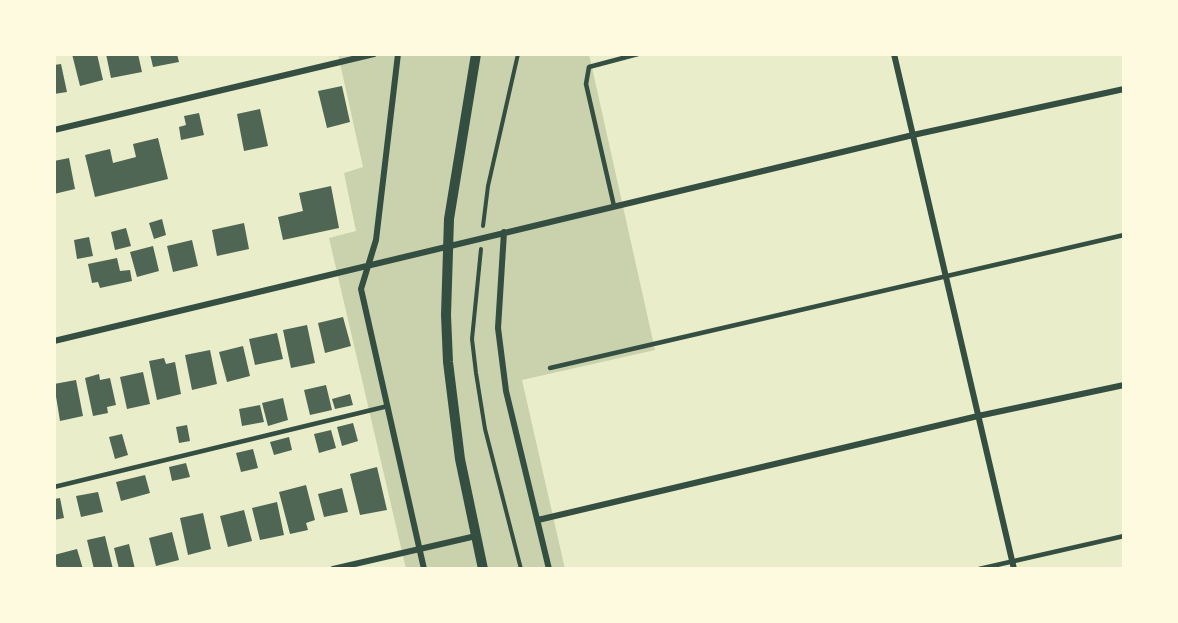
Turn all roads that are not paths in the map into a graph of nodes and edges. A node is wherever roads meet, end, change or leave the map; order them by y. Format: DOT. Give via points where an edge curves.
graph roads {
  1 [pos="374,54"];
  2 [pos="398,54"];
  3 [pos="476,54"];
  4 [pos="638,54"];
  5 [pos="894,54"];
  6 [pos="1124,89"];
  7 [pos="54,130"];
  8 [pos="913,135"];
  9 [pos="614,206"];
  10 [pos="504,232"];
  11 [pos="1124,235"];
  12 [pos="448,245"];
  13 [pos="368,264"];
  14 [pos="946,278"];
  15 [pos="54,341"];
  16 [pos="550,368"];
  17 [pos="1124,385"];
  18 [pos="388,406"];
  19 [pos="978,416"];
  20 [pos="54,487"];
  21 [pos="538,520"];
  22 [pos="476,536"];
  23 [pos="1124,536"];
  24 [pos="420,548"];
  25 [pos="1012,561"];
  26 [pos="333,569"];
  27 [pos="424,569"];
  28 [pos="483,569"];
  29 [pos="549,569"];
  30 [pos="979,569"];
  31 [pos="1014,569"];
  1 -- 7 [label="street"];
  2 -- 13 [label="street" via="376,240"];
  3 -- 12 [label="street"];
  4 -- 9 [label="lane" via="589,67 586,84"];
  5 -- 8 [label="street"];
  6 -- 8 [label="street"];
  8 -- 9 [label="street"];
  8 -- 14 [label="street"];
  9 -- 10 [label="street"];
  10 -- 12 [label="street"];
  10 -- 21 [label="street" via="498,328 506,391"];
  11 -- 14 [label="lane"];
  12 -- 13 [label="street"];
  12 -- 22 [label="street" via="446,315 453,409 459,459"];
  13 -- 15 [label="street"];
  13 -- 18 [label="street" via="361,289"];
  14 -- 16 [label="lane"];
  14 -- 19 [label="street"];
  17 -- 19 [label="street"];
  18 -- 20 [label="lane"];
  18 -- 24 [label="street"];
  19 -- 21 [label="street"];
  19 -- 25 [label="street"];
  21 -- 29 [label="street"];
  22 -- 24 [label="street"];
  22 -- 28 [label="street"];
  23 -- 25 [label="lane"];
  24 -- 26 [label="street"];
  24 -- 27 [label="street"];
  25 -- 30 [label="lane"];
  25 -- 31 [label="street"];
}
